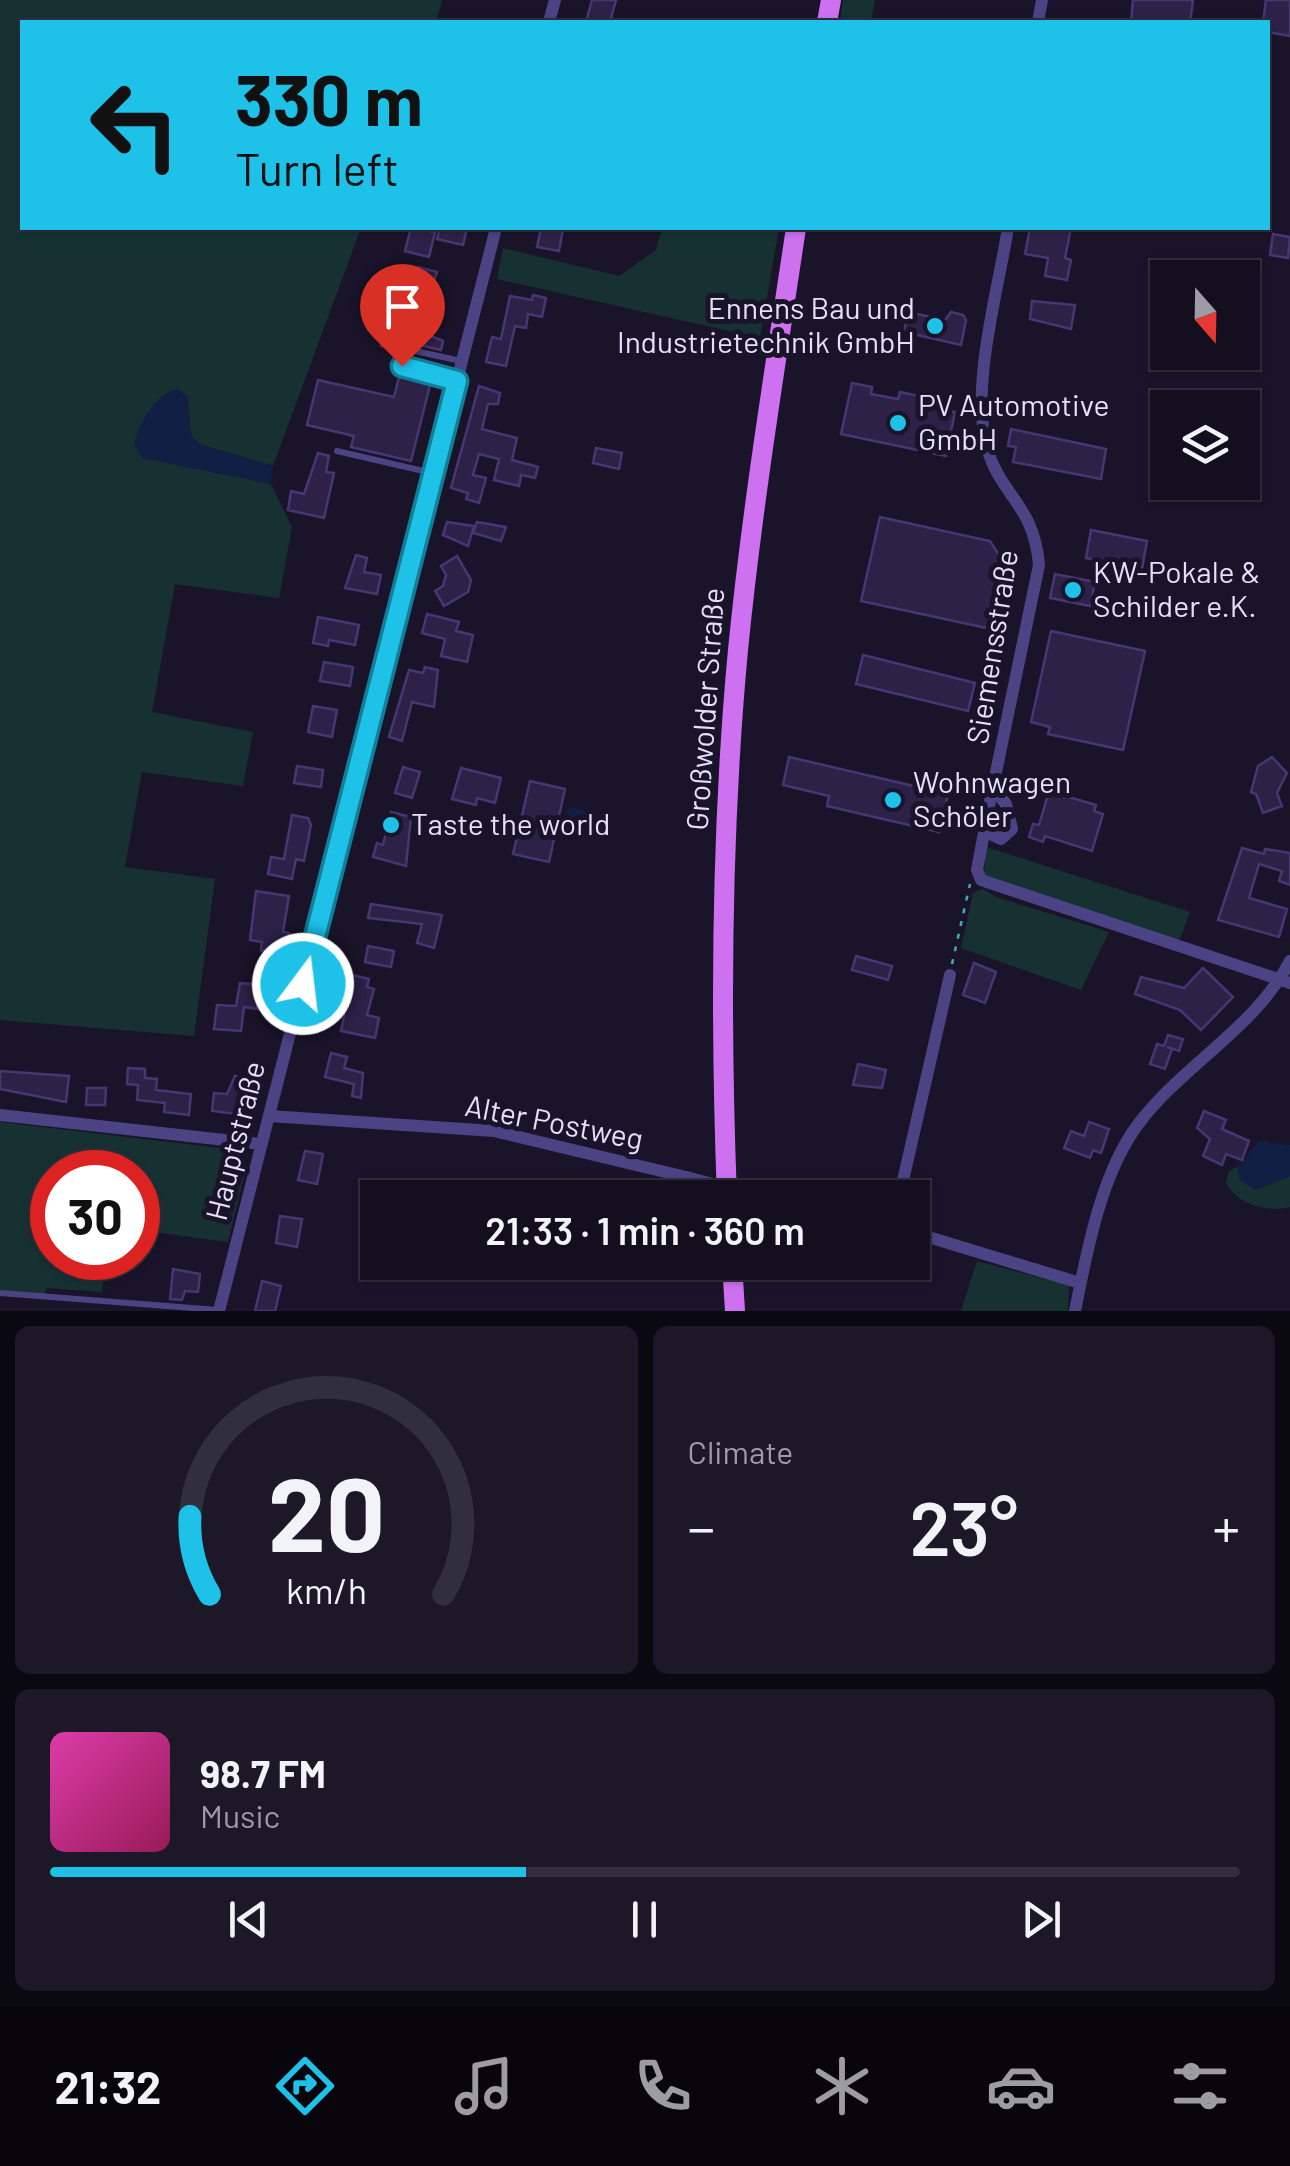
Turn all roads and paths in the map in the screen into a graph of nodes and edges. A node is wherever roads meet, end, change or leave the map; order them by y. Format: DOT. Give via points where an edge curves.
graph roads {
  1 [pos="495,230"];
  2 [pos="796,230"];
  3 [pos="1008,230"];
  4 [pos="415,350"];
  5 [pos="462,362"];
  6 [pos="402,366"];
  7 [pos="457,381"];
  8 [pos="338,452"];
  9 [pos="433,474"];
  10 [pos="994,790"];
  11 [pos="984,832"];
  12 [pos="977,870"];
  13 [pos="1290,961"];
  14 [pos="950,975"];
  15 [pos="1285,982"];
  16 [pos="0,1114"];
  17 [pos="269,1116"];
  18 [pos="261,1144"];
  19 [pos="698,1180"];
  20 [pos="728,1180"];
  21 [pos="903,1180"];
  22 [pos="930,1237"];
  23 [pos="733,1280"];
  24 [pos="1080,1283"];
  25 [pos="0,1293"];
  26 [pos="219,1311"];
  27 [pos="735,1311"];
  28 [pos="1074,1311"];
  1 -- 5 [label="street, Hauptstraße"];
  2 -- 20 [label="main road, Großwolder Straße" via="752,523 731,751 723,918"];
  3 -- 10 [label="street, Siemensstraße" via="981,424 998,474 1027,514 1038,566"];
  4 -- 5 [label="lane"];
  5 -- 7 [label="street, Hauptstraße"];
  6 -- 7 [label="lane"];
  7 -- 9 [label="street, Hauptstraße"];
  8 -- 9 [label="lane"];
  9 -- 17 [label="street, Hauptstraße"];
  10 -- 11 [label="street, Siemensstraße"];
  10 -- 11 [label="street, Siemensstraße" via="1012,828 1001,839"];
  11 -- 12 [label="street, Siemensstraße"];
  12 -- 14 [label="path"];
  12 -- 15 [label="street" via="991,887"];
  13 -- 15 [label="street"];
  14 -- 21 [label="street"];
  15 -- 24 [label="street" via="1128,1140"];
  16 -- 18 [label="street"];
  17 -- 18 [label="street, Hauptstraße"];
  17 -- 19 [label="street, Alter Postweg, bridge" via="494,1131"];
  18 -- 26 [label="street, Hauptstraße"];
  22 -- 24 [label="street"];
  23 -- 27 [label="main road"];
  24 -- 28 [label="street"];
  25 -- 26 [label="lane"];
}
